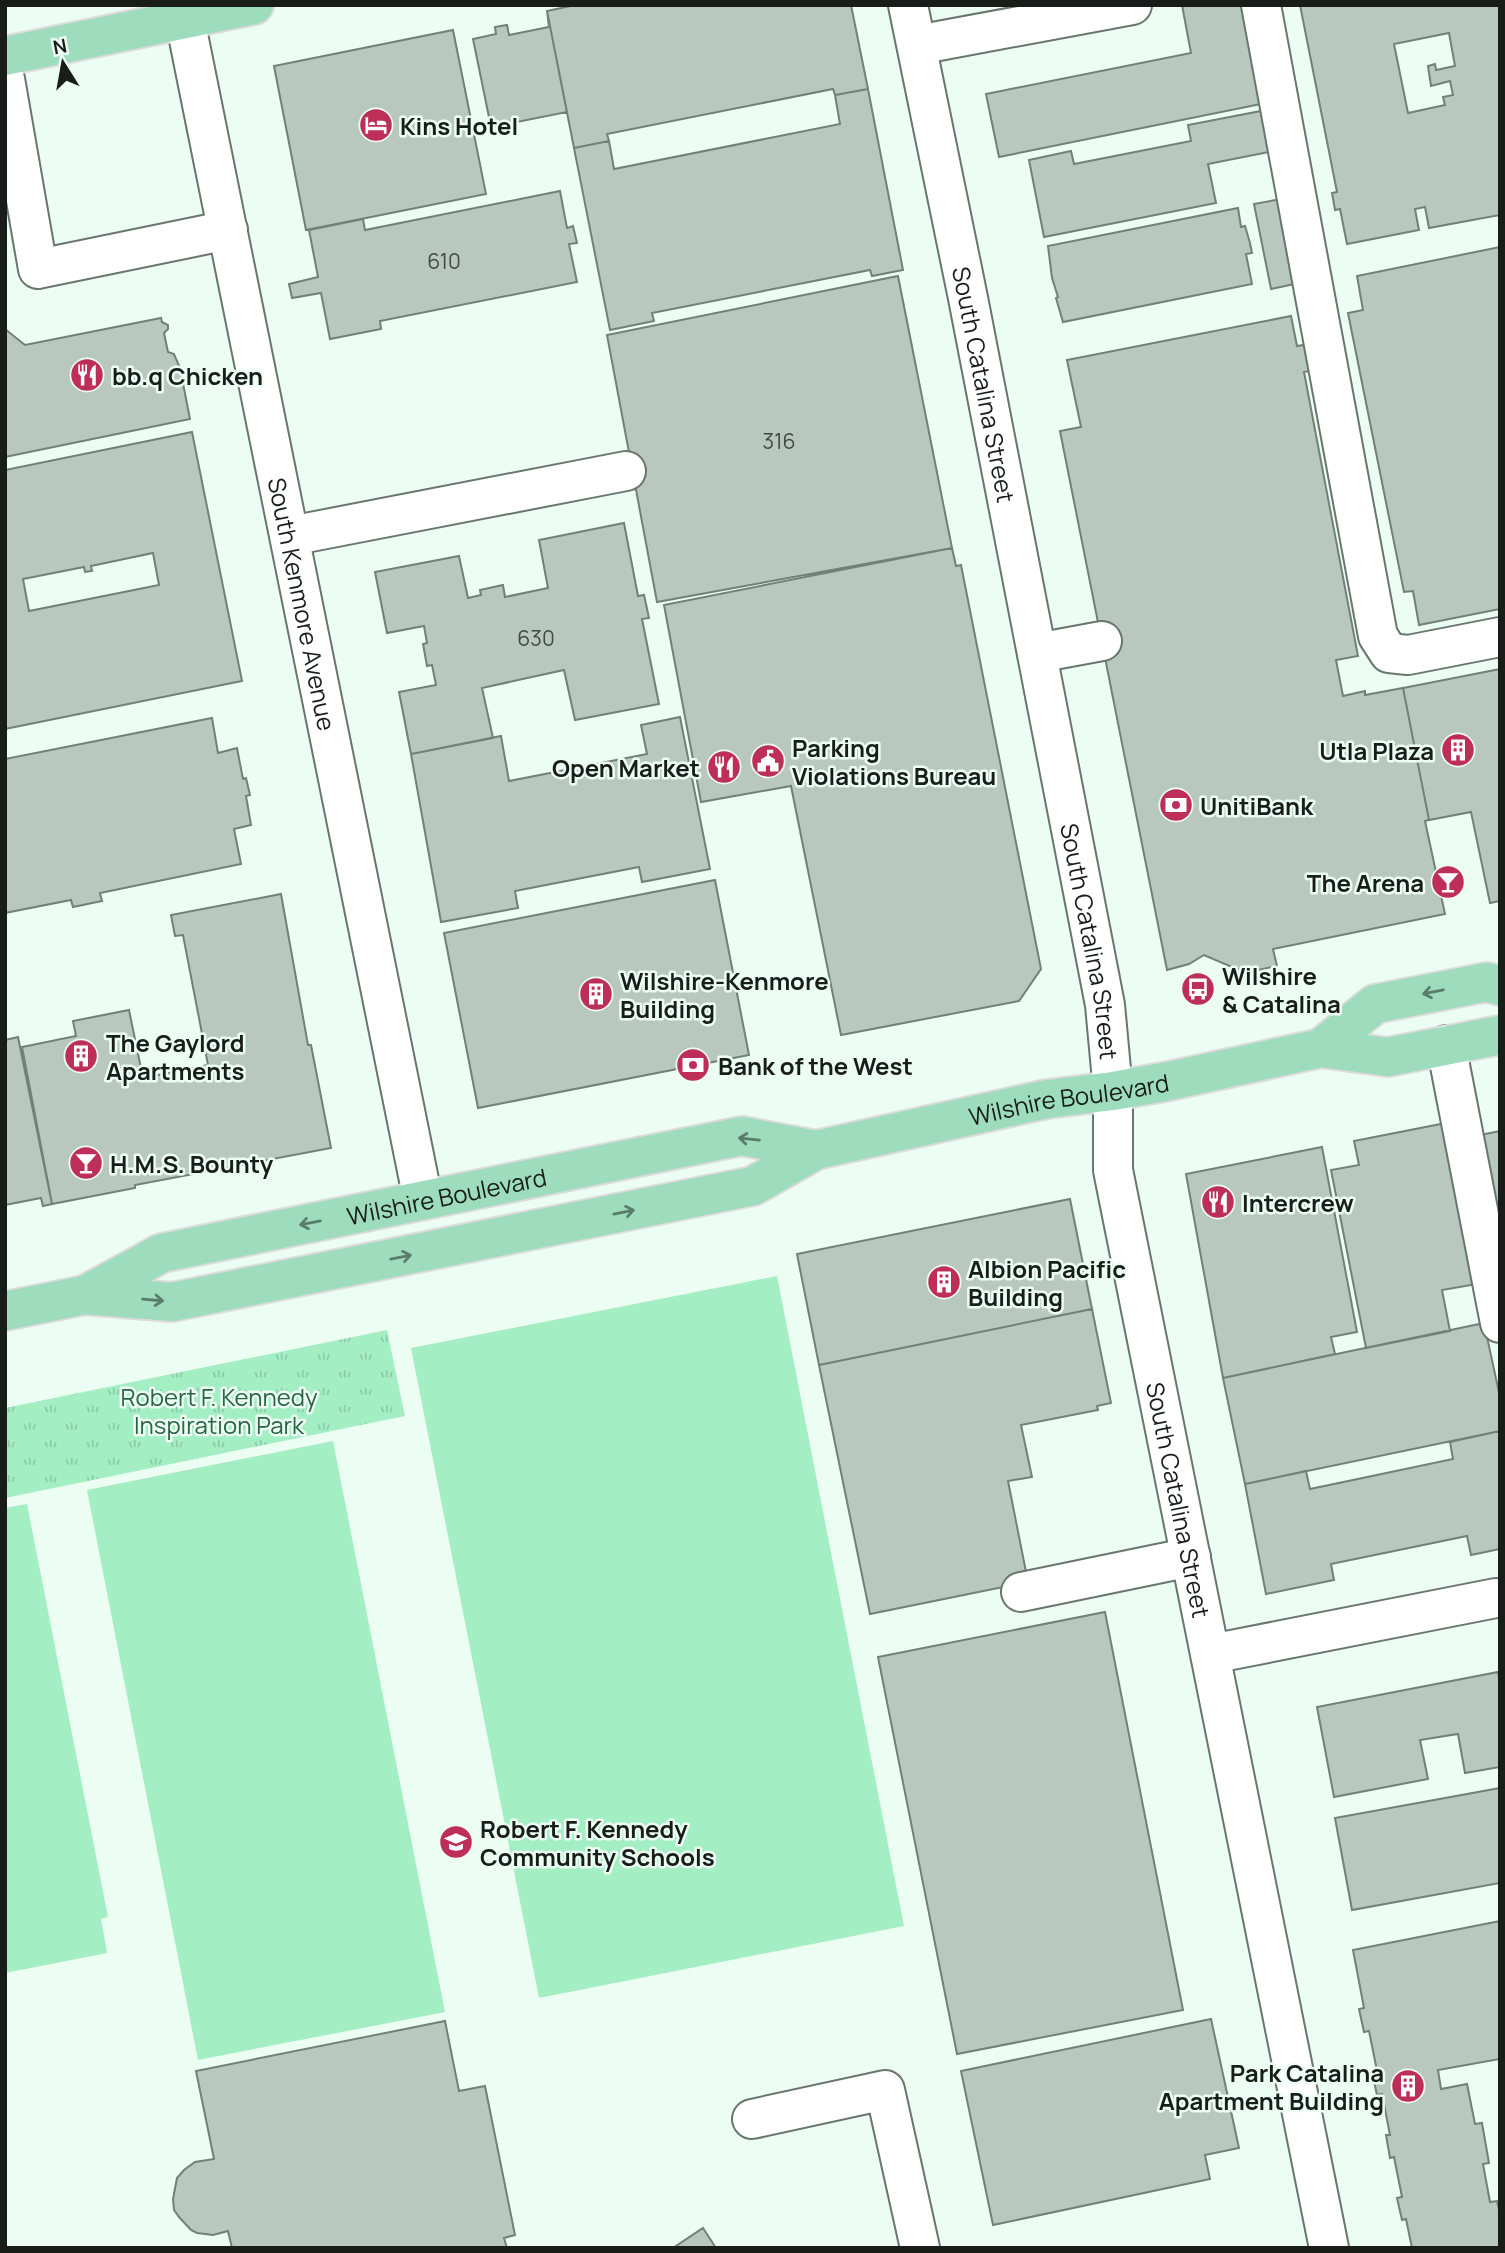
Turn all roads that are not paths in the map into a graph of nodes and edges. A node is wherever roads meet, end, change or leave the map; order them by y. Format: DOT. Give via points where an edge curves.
graph roads {
  1 [pos="254,5"];
  2 [pos="908,5"];
  3 [pos="1132,5"];
  4 [pos="1261,5"];
  5 [pos="1073,11"];
  6 [pos="184,12"];
  7 [pos="918,45"];
  8 [pos="5,56"];
  9 [pos="5,79"];
  10 [pos="228,230"];
  11 [pos="626,471"];
  12 [pos="290,536"];
  13 [pos="1500,637"];
  14 [pos="1102,641"];
  15 [pos="1037,653"];
  16 [pos="1500,986"];
  17 [pos="1500,1035"];
  18 [pos="1446,1045"];
  19 [pos="1321,1048"];
  20 [pos="1113,1091"];
  21 [pos="817,1150"];
  22 [pos="423,1200"];
  23 [pos="85,1295"];
  24 [pos="5,1311"];
  25 [pos="1500,1323"];
  26 [pos="1191,1557"];
  27 [pos="1021,1592"];
  28 [pos="1496,1598"];
  29 [pos="1212,1654"];
  30 [pos="752,2119"];
  31 [pos="919,2248"];
  32 [pos="1329,2248"];
  1 -- 6 [label="main road"];
  2 -- 7 [label="street, South Catalina Street"];
  3 -- 5 [label="street"];
  4 -- 13 [label="street" via="1378,636 1389,653 1408,655"];
  5 -- 7 [label="street"];
  6 -- 8 [label="main road"];
  6 -- 10 [label="street, South Kenmore Avenue"];
  7 -- 15 [label="street, South Catalina Street"];
  9 -- 10 [label="street" via="38,269"];
  10 -- 12 [label="street, South Kenmore Avenue"];
  11 -- 12 [label="street"];
  12 -- 22 [label="street, South Kenmore Avenue"];
  14 -- 15 [label="street"];
  15 -- 20 [label="street, South Catalina Street" via="1105,1005"];
  16 -- 19 [label="main road, Wilshire Boulevard, one-way" via="1487,982 1375,1004"];
  17 -- 18 [label="main road, Wilshire Boulevard"];
  18 -- 19 [label="main road, Wilshire Boulevard" via="1388,1057"];
  18 -- 25 [label="street"];
  19 -- 20 [label="main road, Wilshire Boulevard"];
  20 -- 21 [label="main road, Wilshire Boulevard" via="1047,1099"];
  20 -- 26 [label="street, South Catalina Street" via="1113,1170"];
  21 -- 22 [label="main road, Wilshire Boulevard, one-way" via="742,1136"];
  23 -- 21 [label="main road, Wilshire Boulevard, one-way" via="172,1302 753,1186"];
  22 -- 23 [label="main road, Wilshire Boulevard, one-way" via="162,1252"];
  23 -- 24 [label="main road, Wilshire Boulevard"];
  26 -- 27 [label="street"];
  26 -- 29 [label="street, South Catalina Street"];
  28 -- 29 [label="street"];
  29 -- 32 [label="street, South Catalina Street"];
  30 -- 31 [label="street" via="885,2090"];
}
